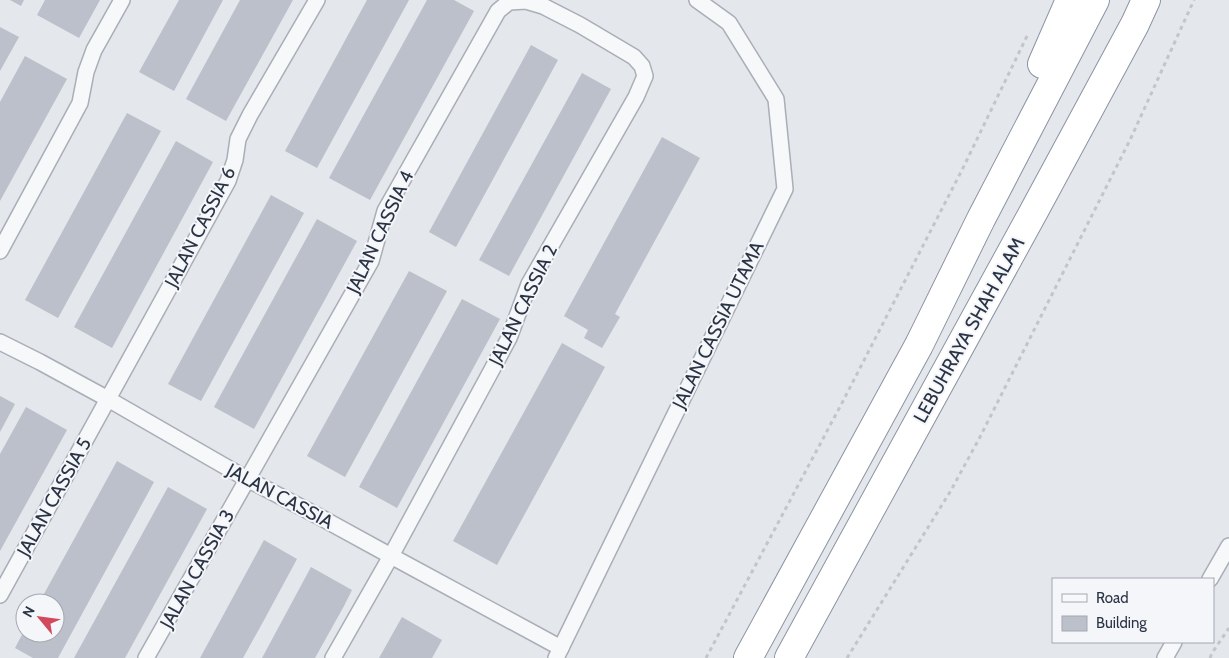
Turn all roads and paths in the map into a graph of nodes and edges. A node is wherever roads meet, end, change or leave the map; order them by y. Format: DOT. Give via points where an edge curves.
graph roads {
  1 [pos="122,0"];
  2 [pos="317,0"];
  3 [pos="697,0"];
  4 [pos="1070,0"];
  5 [pos="1094,0"];
  6 [pos="1146,0"];
  7 [pos="1194,0"];
  8 [pos="580,25"];
  9 [pos="1031,27"];
  10 [pos="0,251"];
  11 [pos="0,342"];
  12 [pos="919,345"];
  13 [pos="108,399"];
  14 [pos="247,479"];
  15 [pos="1229,546"];
  16 [pos="391,556"];
  17 [pos="1211,578"];
  18 [pos="0,595"];
  19 [pos="1229,628"];
  20 [pos="1173,643"];
  21 [pos="558,653"];
  22 [pos="146,658"];
  23 [pos="333,658"];
  24 [pos="706,658"];
  25 [pos="748,658"];
  26 [pos="789,658"];
  27 [pos="847,658"];
  28 [pos="1165,658"];
  29 [pos="1210,658"];
  1 -- 10 [label="street" via="94,50 80,103"];
  2 -- 13 [label="street, JALAN CASSIA 6" via="250,115 238,139 228,181"];
  3 -- 21 [label="street, JALAN CASSIA UTAMA" via="729,23 776,99 785,188"];
  4 -- 12 [label="highway"];
  5 -- 12 [label="highway, LEBUHRAYA SHAH ALAM"];
  6 -- 26 [label="highway, LEBUHRAYA SHAH ALAM" via="1039,203"];
  7 -- 27 [label="path" via="1130,140 979,439 950,492"];
  8 -- 14 [label="street, JALAN CASSIA 4" via="526,1 508,2 498,11 386,211 371,261"];
  8 -- 16 [label="street, JALAN CASSIA 2" via="634,57 645,76 529,284 509,338"];
  9 -- 24 [label="path" via="950,195"];
  11 -- 13 [label="street, JALAN CASSIA"];
  12 -- 25 [label="highway, LEBUHRAYA SHAH ALAM"];
  13 -- 14 [label="street, JALAN CASSIA"];
  13 -- 18 [label="street, JALAN CASSIA 5"];
  14 -- 16 [label="street, JALAN CASSIA"];
  14 -- 22 [label="street, JALAN CASSIA 3"];
  15 -- 17 [label="street"];
  16 -- 21 [label="street, JALAN CASSIA"];
  16 -- 23 [label="street"];
  19 -- 29 [label="path"];
  20 -- 28 [label="street"];
}
